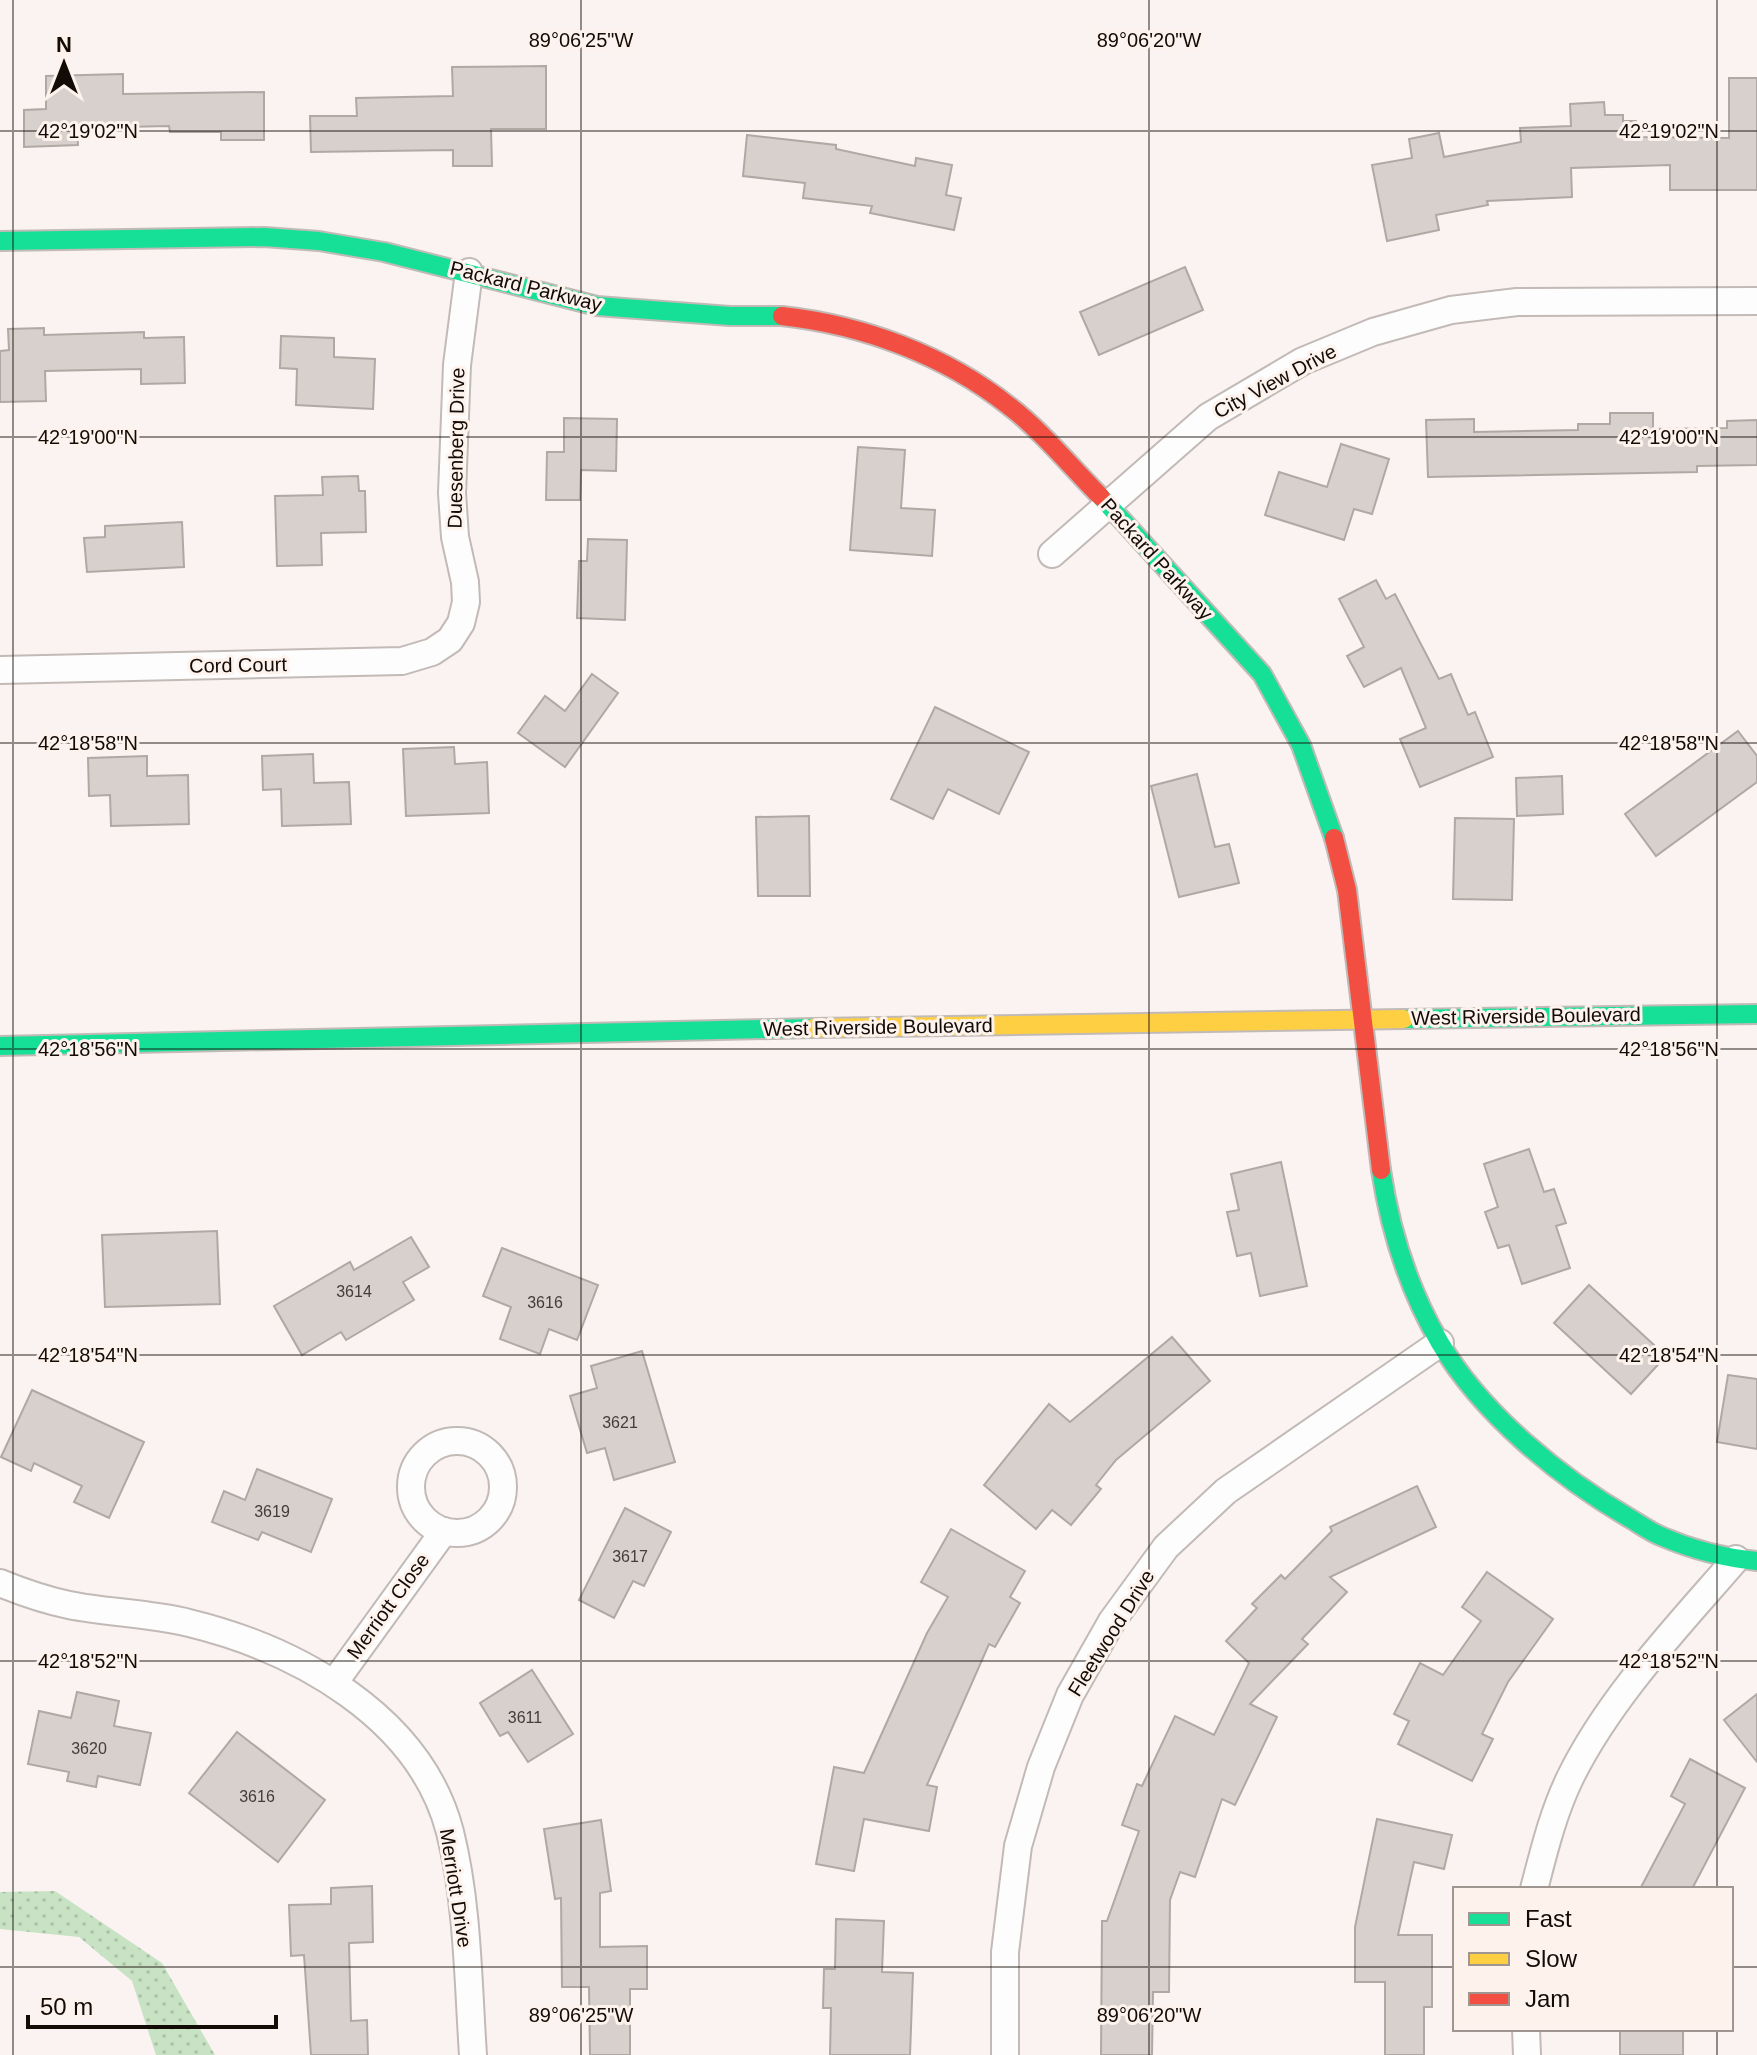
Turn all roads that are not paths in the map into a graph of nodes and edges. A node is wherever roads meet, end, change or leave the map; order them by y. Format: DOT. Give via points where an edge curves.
graph roads {
  1 [pos="0,241"];
  2 [pos="469,272"];
  3 [pos="1757,301"];
  4 [pos="1108,504"];
  5 [pos="1052,554"];
  6 [pos="461,623"];
  7 [pos="0,670"];
  8 [pos="1757,1014"];
  9 [pos="1364,1018"];
  10 [pos="0,1046"];
  11 [pos="1440,1343"];
  12 [pos="444,1531"];
  13 [pos="1746,1560"];
  14 [pos="0,1583"];
  15 [pos="334,1683"];
  16 [pos="1535,1887"];
  17 [pos="1526,2031"];
  18 [pos="473,2055"];
  19 [pos="1005,2055"];
  20 [pos="1527,2055"];
  1 -- 2 [label="street, Packard Parkway" via="264,237 384,252"];
  2 -- 4 [label="street, Packard Parkway" via="597,306 772,315 854,328 944,363 1010,406"];
  2 -- 6 [label="street, Duesenberg Drive" via="457,365 452,493 465,582"];
  3 -- 4 [label="street, City View Drive" via="1517,302 1451,310 1373,332 1303,361 1208,417"];
  4 -- 5 [label="street, City View Drive"];
  4 -- 9 [label="street, Packard Parkway" via="1262,674 1301,745 1330,820 1347,890"];
  6 -- 7 [label="street, Cord Court" via="450,640 432,652 402,661"];
  8 -- 9 [label="street, West Riverside Boulevard"];
  9 -- 10 [label="street, West Riverside Boulevard"];
  9 -- 11 [label="street, Packard Parkway" via="1388,1217"];
  11 -- 13 [label="street, Packard Parkway" via="1475,1391 1528,1445 1600,1501 1662,1537"];
  11 -- 19 [label="street, Fleetwood Drive" via="1226,1491 1166,1547 1112,1621 1070,1695 1018,1846 1005,1952"];
  12 -- 15 [label="street, Merriott Close"];
  13 -- 16 [label="street" via="1641,1670 1603,1724 1570,1777"];
  14 -- 15 [label="street, Merriott Drive" via="68,1605 185,1622 237,1636"];
  15 -- 18 [label="street, Merriott Drive" via="381,1719 410,1754 434,1791 450,1831"];
  17 -- 20 [label="street"];
}
